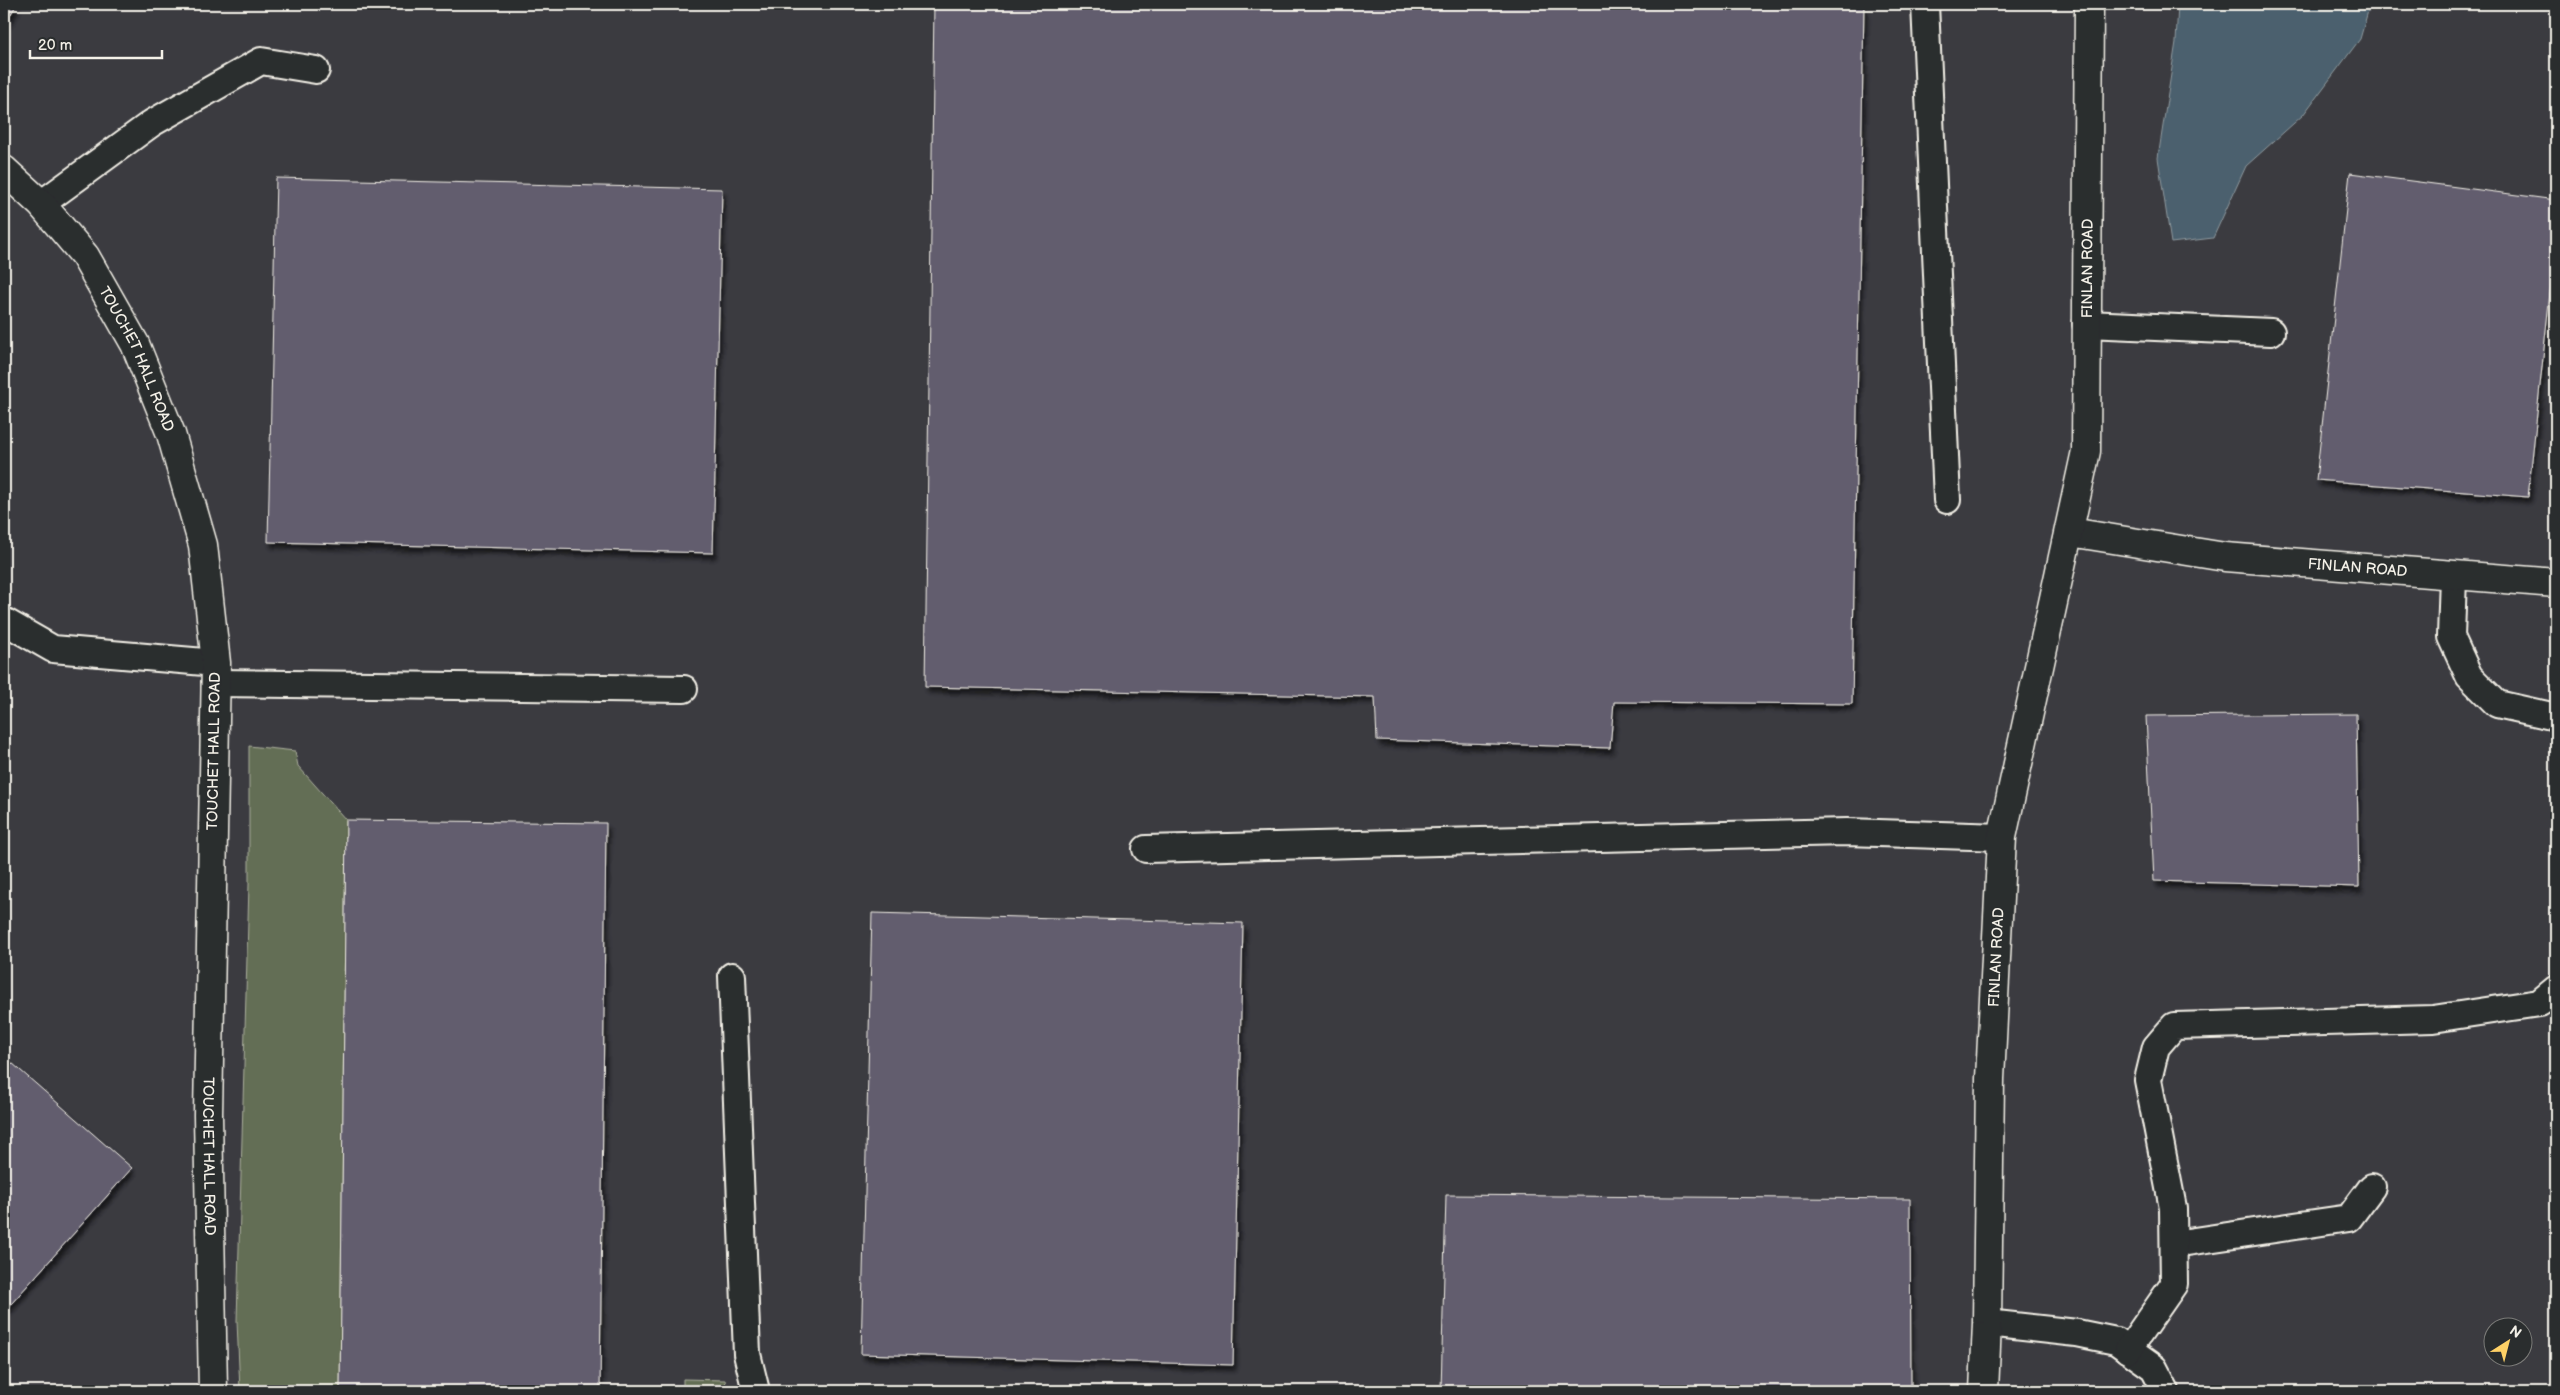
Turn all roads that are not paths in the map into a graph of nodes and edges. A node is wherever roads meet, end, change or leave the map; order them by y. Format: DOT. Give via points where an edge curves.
graph roads {
  1 [pos="1925,4"];
  2 [pos="2089,4"];
  3 [pos="316,70"];
  4 [pos="4,170"];
  5 [pos="42,204"];
  6 [pos="2086,324"];
  7 [pos="2271,332"];
  8 [pos="1947,500"];
  9 [pos="2070,532"];
  10 [pos="2452,576"];
  11 [pos="2556,583"];
  12 [pos="4,621"];
  13 [pos="216,673"];
  14 [pos="684,689"];
  15 [pos="2556,717"];
  16 [pos="2002,836"];
  17 [pos="1146,849"];
  18 [pos="732,976"];
  19 [pos="2556,989"];
  20 [pos="2372,1187"];
  21 [pos="2174,1244"];
  22 [pos="1987,1323"];
  23 [pos="2128,1350"];
  24 [pos="213,1391"];
  25 [pos="756,1391"];
  26 [pos="1984,1391"];
  27 [pos="2166,1391"];
  1 -- 8 [label="lane"];
  2 -- 6 [label="street, FINLAN ROAD"];
  3 -- 5 [label="lane" via="260,61 152,123"];
  4 -- 5 [label="street, TOUCHET HALL ROAD"];
  5 -- 13 [label="street, TOUCHET HALL ROAD" via="85,256 135,344 171,434 203,545"];
  6 -- 7 [label="lane"];
  6 -- 9 [label="street, FINLAN ROAD" via="2086,451"];
  9 -- 10 [label="street, FINLAN ROAD" via="2225,557"];
  9 -- 16 [label="street, FINLAN ROAD"];
  10 -- 11 [label="street, FINLAN ROAD"];
  10 -- 15 [label="lane" via="2452,637 2469,676 2497,704"];
  12 -- 13 [label="lane" via="53,648"];
  13 -- 14 [label="lane"];
  13 -- 24 [label="street, TOUCHET HALL ROAD" via="208,1115"];
  16 -- 17 [label="lane" via="1837,832"];
  16 -- 22 [label="street, FINLAN ROAD" via="1990,1079"];
  18 -- 25 [label="lane" via="747,1354"];
  19 -- 21 [label="lane" via="2539,1003 2433,1019 2174,1026 2156,1046 2148,1080 2174,1208"];
  20 -- 21 [label="lane" via="2349,1218"];
  21 -- 23 [label="lane" via="2174,1284"];
  22 -- 23 [label="lane" via="2077,1333 2116,1341"];
  22 -- 26 [label="street, FINLAN ROAD"];
  23 -- 27 [label="lane" via="2154,1368"];
}
